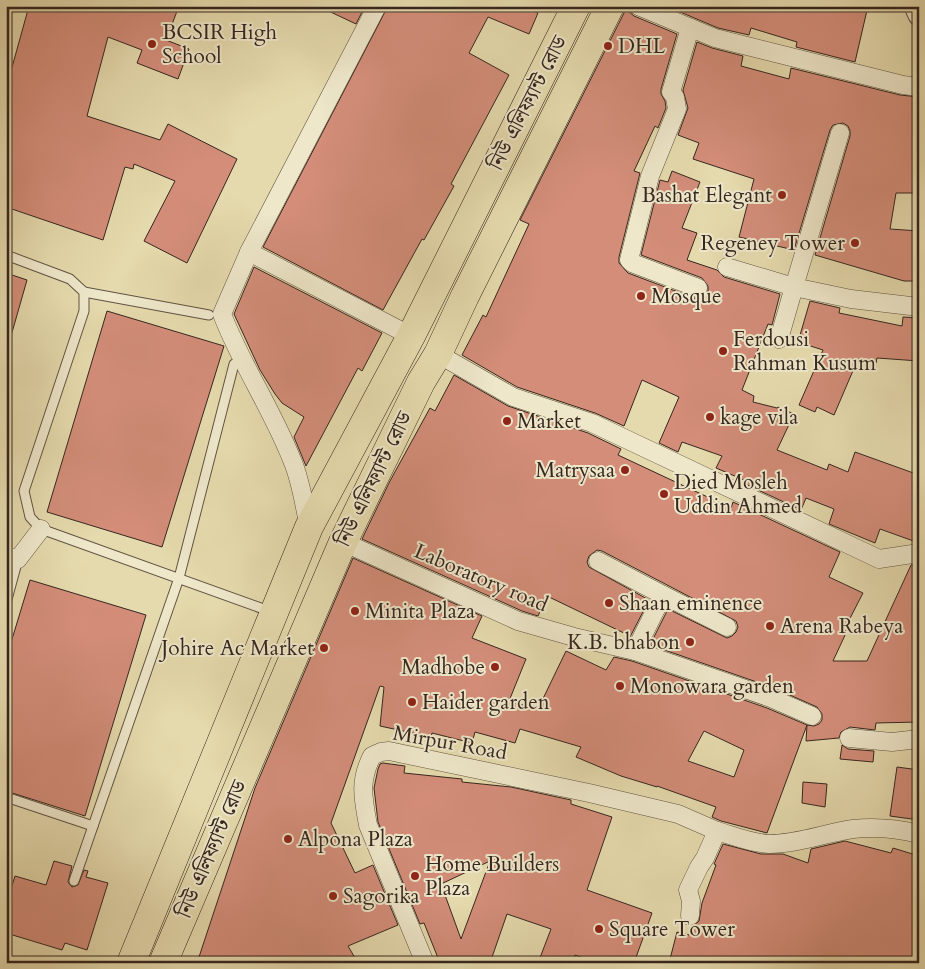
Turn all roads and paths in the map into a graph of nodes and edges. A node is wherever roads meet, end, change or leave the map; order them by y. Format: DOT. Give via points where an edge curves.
graph roads {
  1 [pos="377,6"];
  2 [pos="576,6"];
  3 [pos="610,6"];
  4 [pos="638,6"];
  5 [pos="915,6"];
  6 [pos="919,15"];
  7 [pos="690,28"];
  8 [pos="919,88"];
  9 [pos="840,133"];
  10 [pos="249,252"];
  11 [pos="6,255"];
  12 [pos="728,267"];
  13 [pos="794,287"];
  14 [pos="698,288"];
  15 [pos="84,292"];
  16 [pos="919,307"];
  17 [pos="209,315"];
  18 [pos="411,336"];
  19 [pos="779,339"];
  20 [pos="438,354"];
  21 [pos="234,364"];
  22 [pos="309,527"];
  23 [pos="41,529"];
  24 [pos="343,542"];
  25 [pos="919,553"];
  26 [pos="12,558"];
  27 [pos="598,561"];
  28 [pos="178,578"];
  29 [pos="663,595"];
  30 [pos="6,603"];
  31 [pos="274,614"];
  32 [pos="727,627"];
  33 [pos="635,651"];
  34 [pos="812,716"];
  35 [pos="849,738"];
  36 [pos="919,739"];
  37 [pos="6,797"];
  38 [pos="94,826"];
  39 [pos="717,831"];
  40 [pos="919,834"];
  41 [pos="74,881"];
  42 [pos="193,893"];
  43 [pos="690,916"];
  44 [pos="131,963"];
  45 [pos="163,963"];
  46 [pos="175,963"];
  47 [pos="425,963"];
  1 -- 10 [label="street"];
  2 -- 18 [label="highway, নিউ এলিফ্যান্ট রোড"];
  3 -- 20 [label="highway, নিউ এলিফ্যান্ট রোড"];
  4 -- 7 [label="street"];
  5 -- 6 [label="street"];
  7 -- 8 [label="street" via="715,38"];
  7 -- 14 [label="street" via="671,92 677,109 650,176 629,260"];
  9 -- 13 [label="street"];
  10 -- 18 [label="street"];
  10 -- 22 [label="street" via="222,314 293,462"];
  11 -- 15 [label="lane" via="70,279"];
  12 -- 13 [label="street"];
  13 -- 16 [label="street" via="851,299"];
  13 -- 19 [label="street"];
  15 -- 17 [label="lane"];
  15 -- 23 [label="lane" via="84,311 24,491 30,517"];
  18 -- 22 [label="highway, নিউ এলিফ্যান্ট রোড"];
  20 -- 24 [label="highway, নিউ এলিফ্যান্ট রোড" via="421,382"];
  20 -- 25 [label="street" via="513,397 592,423 879,559"];
  21 -- 28 [label="lane"];
  22 -- 31 [label="highway, নিউ এলিফ্যান্ট রোড"];
  23 -- 26 [label="street"];
  23 -- 28 [label="lane"];
  24 -- 33 [label="street, Laboratory road" via="518,622"];
  24 -- 42 [label="highway, নিউ এলিফ্যান্ট রোড"];
  26 -- 30 [label="lane"];
  27 -- 29 [label="street"];
  28 -- 31 [label="lane"];
  28 -- 38 [label="lane"];
  29 -- 32 [label="street"];
  29 -- 33 [label="street"];
  31 -- 44 [label="highway, নিউ এলিফ্যান্ট রোড"];
  33 -- 34 [label="street, Laboratory road" via="771,698"];
  35 -- 36 [label="street" via="892,742"];
  37 -- 38 [label="lane"];
  38 -- 41 [label="lane"];
  39 -- 40 [label="street" via="770,844 853,829"];
  39 -- 43 [label="street" via="688,890"];
  39 -- 47 [label="street, Mirpur Road" via="678,814 589,793 389,751 372,756 362,780 368,825"];
  42 -- 45 [label="highway, নিউ এলিফ্যান্ট রোড"];
  42 -- 46 [label="highway"];
}
